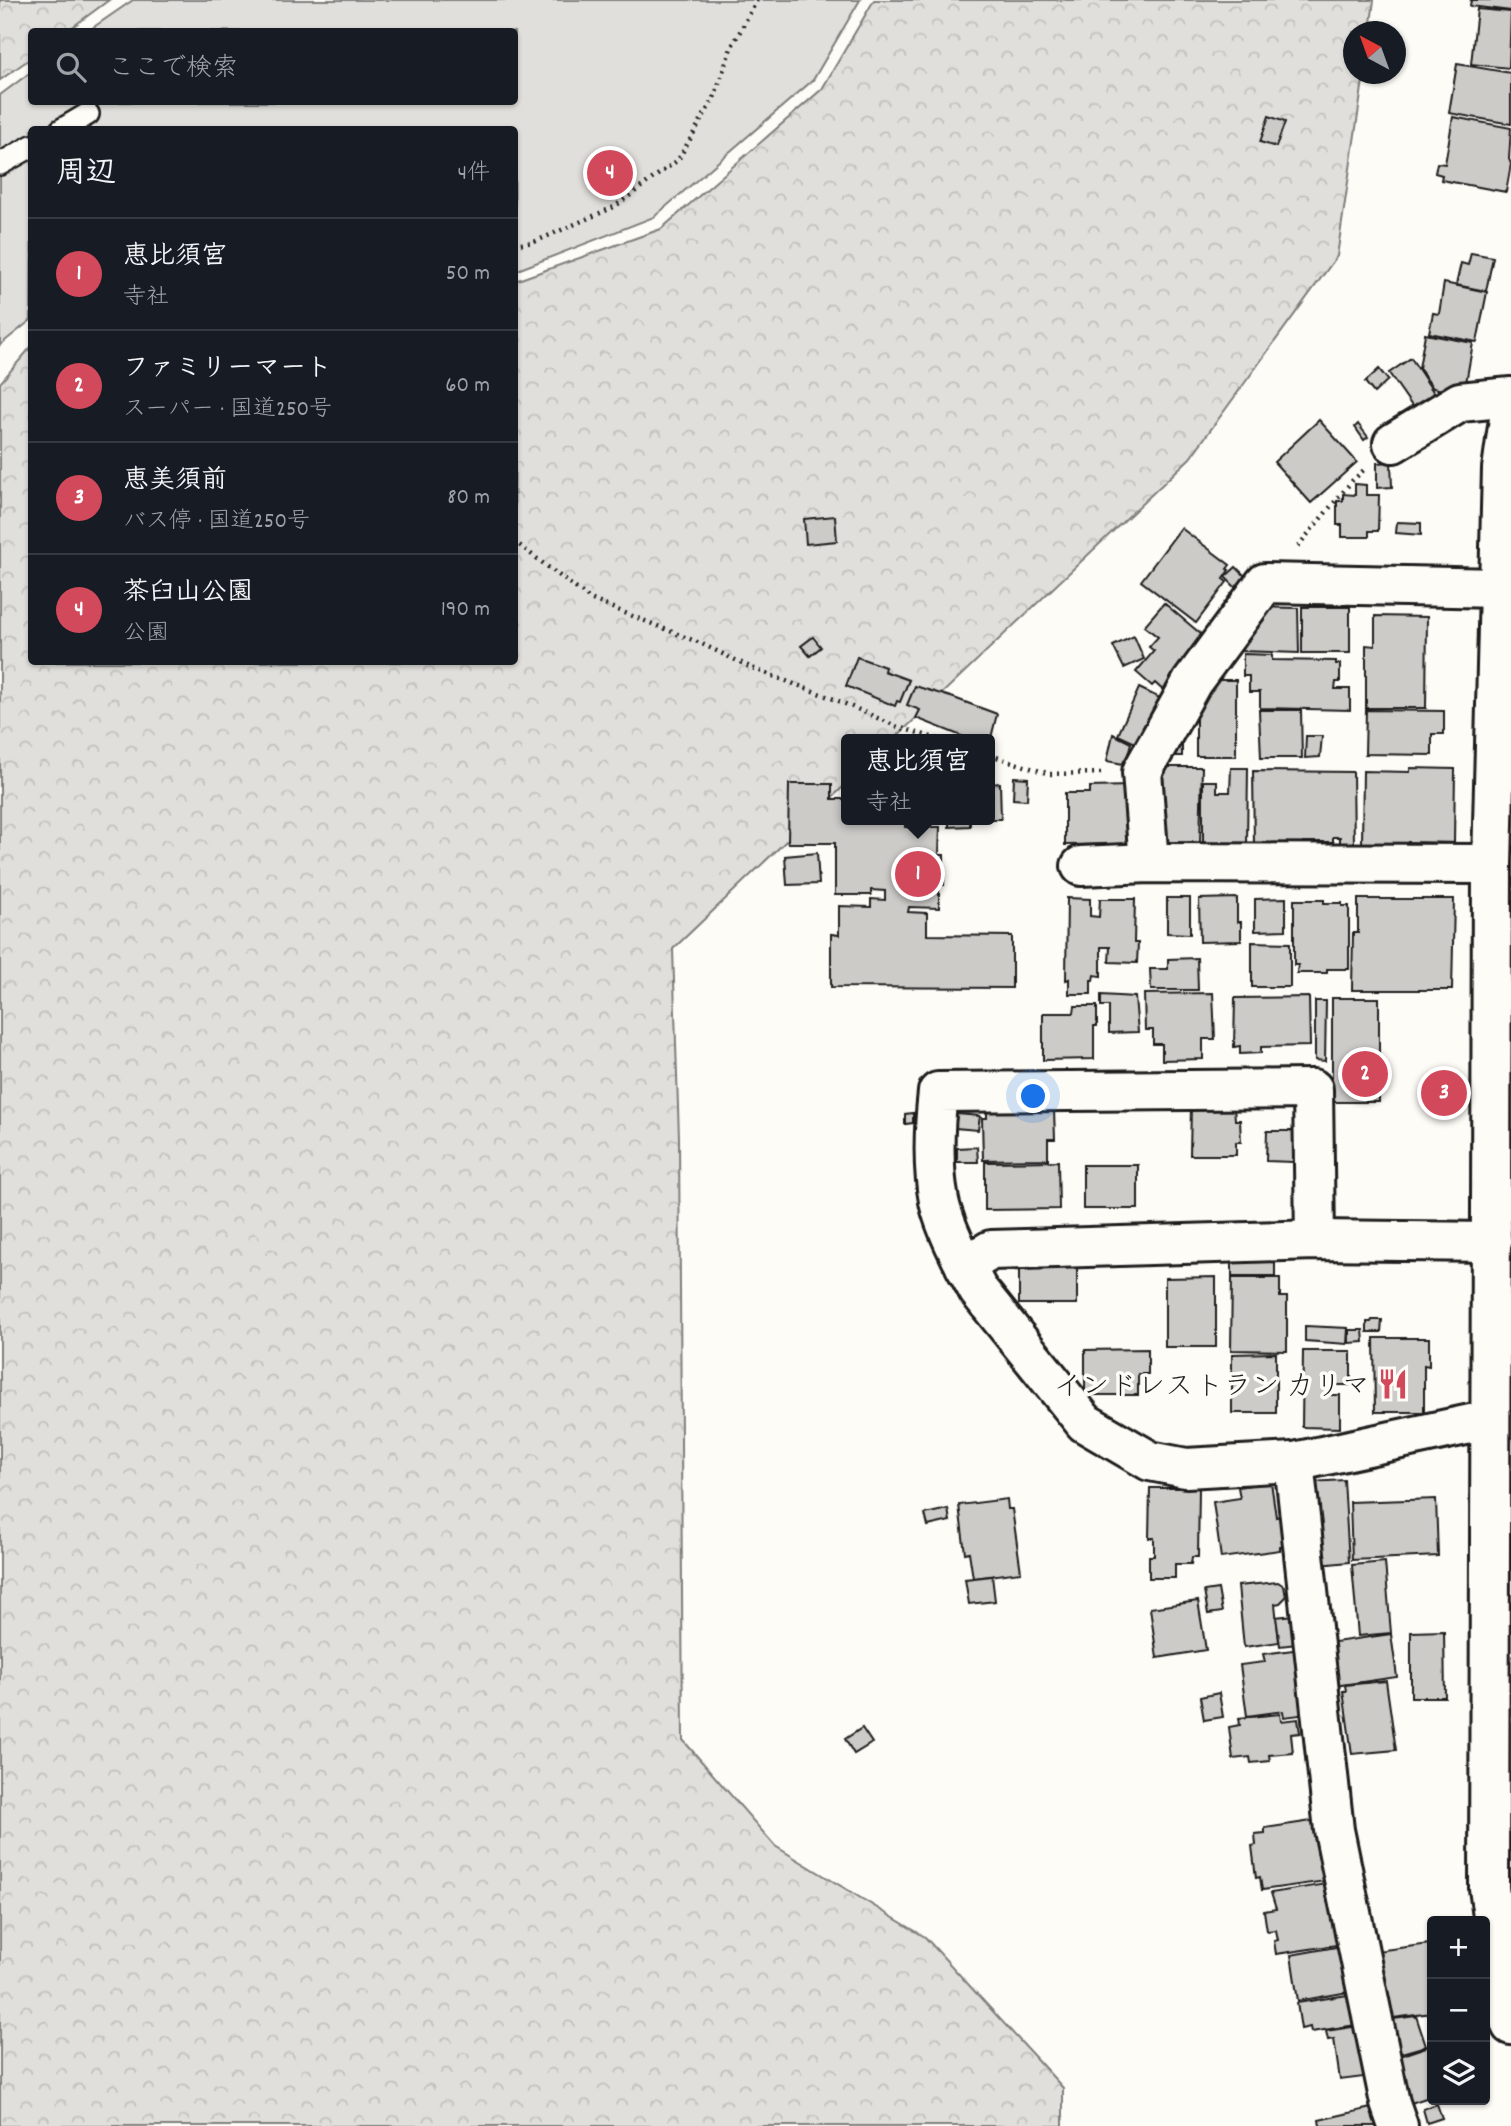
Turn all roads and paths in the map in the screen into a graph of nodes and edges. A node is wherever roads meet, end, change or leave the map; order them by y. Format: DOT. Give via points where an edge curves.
graph roads {
  1 [pos="757,0"];
  2 [pos="88,114"];
  3 [pos="68,126"];
  4 [pos="28,148"];
  5 [pos="0,164"];
  6 [pos="518,244"];
  7 [pos="1511,397"];
  8 [pos="1511,405"];
  9 [pos="1393,443"];
  10 [pos="518,544"];
  11 [pos="1265,583"];
  12 [pos="1499,588"];
  13 [pos="921,734"];
  14 [pos="995,757"];
  15 [pos="1142,772"];
  16 [pos="1149,863"];
  17 [pos="1492,864"];
  18 [pos="1081,866"];
  19 [pos="1315,1240"];
  20 [pos="1492,1242"];
  21 [pos="965,1266"];
  22 [pos="1489,1420"];
  23 [pos="1294,1462"];
  24 [pos="1511,2025"];
  25 [pos="1398,2126"];
  1 -- 6 [label="path" via="731,48 714,99 678,160 614,207 534,242"];
  2 -- 3 [label="lane"];
  4 -- 5 [label="lane"];
  7 -- 9 [label="main road" via="1460,402"];
  8 -- 12 [label="main road" via="1502,469"];
  9 -- 11 [label="path" via="1352,481"];
  10 -- 13 [label="path" via="590,599"];
  11 -- 12 [label="main road"];
  11 -- 15 [label="main road" via="1192,682"];
  12 -- 17 [label="main road"];
  14 -- 15 [label="path" via="1050,774"];
  15 -- 16 [label="main road"];
  16 -- 17 [label="main road"];
  16 -- 18 [label="main road"];
  17 -- 20 [label="main road"];
  19 -- 20 [label="main road"];
  19 -- 21 [label="main road" via="991,1250"];
  19 -- 21 [label="main road" via="1313,1088 938,1093 933,1131 939,1202"];
  20 -- 22 [label="main road"];
  21 -- 23 [label="main road" via="978,1290 1085,1423 1150,1461 1186,1468"];
  22 -- 23 [label="main road"];
  22 -- 24 [label="main road" via="1489,1888"];
  23 -- 25 [label="main road" via="1334,1830"];
}
